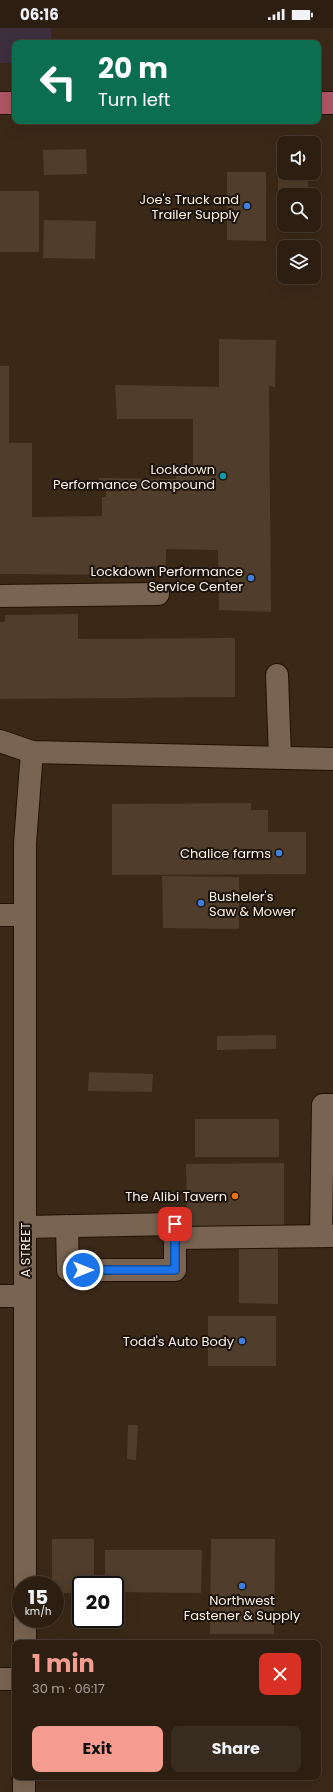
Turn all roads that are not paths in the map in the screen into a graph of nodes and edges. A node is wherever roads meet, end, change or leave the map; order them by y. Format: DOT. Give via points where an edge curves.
graph roads {
  1 [pos="12,103"];
  2 [pos="321,103"];
  3 [pos="333,103"];
  4 [pos="0,104"];
  5 [pos="158,594"];
  6 [pos="0,596"];
  7 [pos="277,675"];
  8 [pos="0,741"];
  9 [pos="32,752"];
  10 [pos="280,757"];
  11 [pos="333,759"];
  12 [pos="0,915"];
  13 [pos="25,915"];
  14 [pos="333,1105"];
  15 [pos="67,1226"];
  16 [pos="25,1227"];
  17 [pos="327,1236"];
  18 [pos="175,1238"];
  19 [pos="0,1296"];
  20 [pos="25,1296"];
  21 [pos="25,1576"];
  22 [pos="25,1628"];
  23 [pos="25,1640"];
  24 [pos="0,1679"];
  25 [pos="12,1679"];
  26 [pos="24,1780"];
  27 [pos="24,1792"];
  1 -- 4 [label="main road"];
  2 -- 3 [label="main road"];
  5 -- 6 [label="street"];
  7 -- 10 [label="street"];
  8 -- 9 [label="street"];
  9 -- 10 [label="street"];
  9 -- 13 [label="street, A STREET" via="25,843"];
  10 -- 11 [label="street"];
  12 -- 13 [label="street"];
  13 -- 16 [label="street, A STREET"];
  14 -- 17 [label="street" via="323,1105"];
  15 -- 16 [label="street"];
  15 -- 18 [label="street" via="175,1224"];
  15 -- 18 [label="street" via="68,1270 175,1270"];
  16 -- 20 [label="street, A STREET"];
  17 -- 18 [label="street"];
  19 -- 20 [label="street"];
  20 -- 21 [label="street, A STREET"];
  22 -- 23 [label="street"];
  24 -- 25 [label="street"];
  26 -- 27 [label="street"];
}
